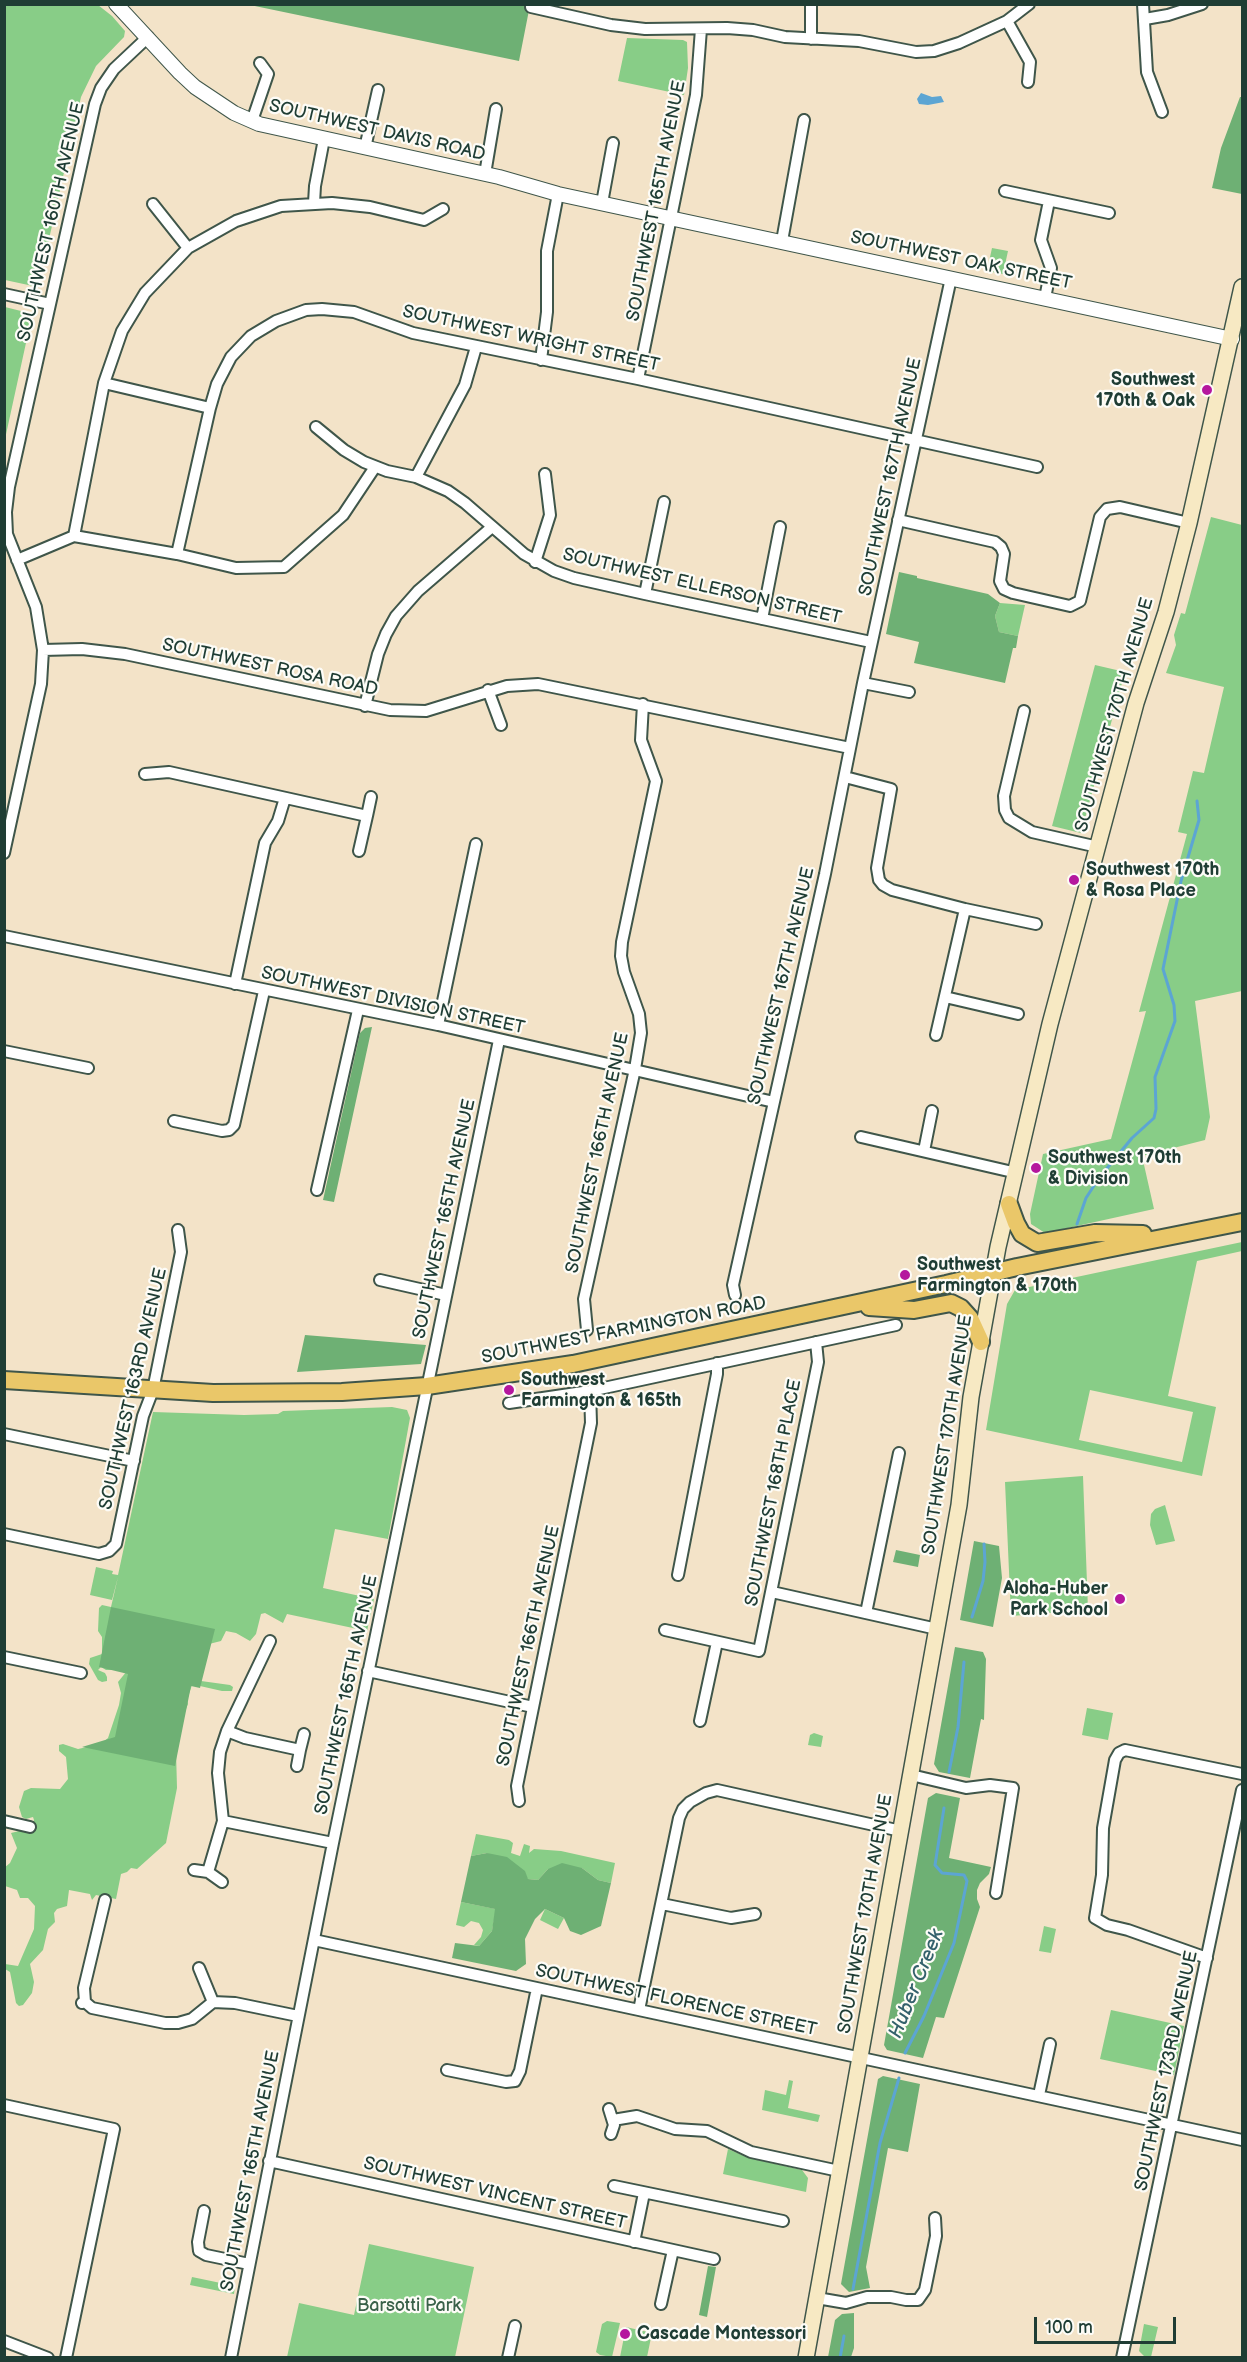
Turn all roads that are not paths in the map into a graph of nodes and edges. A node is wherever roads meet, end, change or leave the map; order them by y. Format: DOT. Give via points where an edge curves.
graph roads {
  1 [pos="116,4"];
  2 [pos="812,4"];
  3 [pos="1029,4"];
  4 [pos="1143,4"];
  5 [pos="1202,4"];
  6 [pos="531,7"];
  7 [pos="1144,19"];
  8 [pos="1007,21"];
  9 [pos="701,29"];
  10 [pos="148,37"];
  11 [pos="811,39"];
  12 [pos="260,63"];
  13 [pos="1028,82"];
  14 [pos="378,90"];
  15 [pos="496,109"];
  16 [pos="1162,112"];
  17 [pos="804,120"];
  18 [pos="252,122"];
  19 [pos="324,139"];
  20 [pos="613,143"];
  21 [pos="365,148"];
  22 [pos="485,174"];
  23 [pos="1005,191"];
  24 [pos="558,194"];
  25 [pos="1049,201"];
  26 [pos="314,203"];
  27 [pos="602,203"];
  28 [pos="153,204"];
  29 [pos="443,209"];
  30 [pos="1109,213"];
  31 [pos="671,218"];
  32 [pos="782,241"];
  33 [pos="188,248"];
  34 [pos="951,278"];
  35 [pos="1242,286"];
  36 [pos="4,294"];
  37 [pos="1045,298"];
  38 [pos="50,304"];
  39 [pos="1237,340"];
  40 [pos="476,347"];
  41 [pos="541,360"];
  42 [pos="638,379"];
  43 [pos="104,383"];
  44 [pos="210,408"];
  45 [pos="316,427"];
  46 [pos="916,440"];
  47 [pos="375,467"];
  48 [pos="1037,467"];
  49 [pos="545,474"];
  50 [pos="416,477"];
  51 [pos="664,502"];
  52 [pos="898,520"];
  53 [pos="1189,524"];
  54 [pos="492,526"];
  55 [pos="780,528"];
  56 [pos="74,536"];
  57 [pos="177,554"];
  58 [pos="17,560"];
  59 [pos="535,562"];
  60 [pos="645,594"];
  61 [pos="762,619"];
  62 [pos="871,642"];
  63 [pos="43,650"];
  64 [pos="863,683"];
  65 [pos="488,690"];
  66 [pos="909,692"];
  67 [pos="643,704"];
  68 [pos="365,706"];
  69 [pos="1024,711"];
  70 [pos="501,725"];
  71 [pos="850,748"];
  72 [pos="145,774"];
  73 [pos="845,777"];
  74 [pos="371,797"];
  75 [pos="285,798"];
  76 [pos="367,816"];
  77 [pos="476,844"];
  78 [pos="1098,847"];
  79 [pos="359,851"];
  80 [pos="4,853"];
  81 [pos="965,909"];
  82 [pos="1036,924"];
  83 [pos="4,936"];
  84 [pos="235,984"];
  85 [pos="264,991"];
  86 [pos="945,997"];
  87 [pos="358,1010"];
  88 [pos="1018,1014"];
  89 [pos="438,1025"];
  90 [pos="936,1035"];
  91 [pos="500,1040"];
  92 [pos="4,1051"];
  93 [pos="88,1068"];
  94 [pos="635,1069"];
  95 [pos="774,1102"];
  96 [pos="932,1111"];
  97 [pos="174,1121"];
  98 [pos="861,1137"];
  99 [pos="924,1151"];
  100 [pos="1017,1173"];
  101 [pos="317,1190"];
  102 [pos="1009,1204"];
  103 [pos="1242,1222"];
  104 [pos="178,1230"];
  105 [pos="1174,1234"];
  106 [pos="993,1272"];
  107 [pos="380,1280"];
  108 [pos="446,1295"];
  109 [pos="735,1295"];
  110 [pos="844,1306"];
  111 [pos="896,1325"];
  112 [pos="587,1330"];
  113 [pos="816,1342"];
  114 [pos="981,1342"];
  115 [pos="717,1363"];
  116 [pos="4,1380"];
  117 [pos="427,1386"];
  118 [pos="153,1390"];
  119 [pos="590,1390"];
  120 [pos="509,1402"];
  121 [pos="4,1434"];
  122 [pos="899,1453"];
  123 [pos="134,1461"];
  124 [pos="4,1534"];
  125 [pos="678,1575"];
  126 [pos="772,1592"];
  127 [pos="866,1613"];
  128 [pos="937,1629"];
  129 [pos="664,1630"];
  130 [pos="270,1641"];
  131 [pos="717,1642"];
  132 [pos="4,1657"];
  133 [pos="368,1671"];
  134 [pos="81,1673"];
  135 [pos="533,1707"];
  136 [pos="700,1720"];
  137 [pos="227,1731"];
  138 [pos="304,1734"];
  139 [pos="300,1750"];
  140 [pos="297,1766"];
  141 [pos="1242,1774"];
  142 [pos="911,1775"];
  143 [pos="1242,1790"];
  144 [pos="519,1801"];
  145 [pos="4,1821"];
  146 [pos="223,1821"];
  147 [pos="30,1827"];
  148 [pos="901,1830"];
  149 [pos="333,1844"];
  150 [pos="194,1870"];
  151 [pos="208,1872"];
  152 [pos="222,1882"];
  153 [pos="996,1893"];
  154 [pos="105,1900"];
  155 [pos="662,1904"];
  156 [pos="755,1914"];
  157 [pos="314,1940"];
  158 [pos="1207,1958"];
  159 [pos="199,1968"];
  160 [pos="537,1988"];
  161 [pos="213,2002"];
  162 [pos="639,2010"];
  163 [pos="298,2016"];
  164 [pos="1050,2044"];
  165 [pos="860,2057"];
  166 [pos="447,2070"];
  167 [pos="1039,2095"];
  168 [pos="4,2105"];
  169 [pos="1173,2124"];
  170 [pos="611,2134"];
  171 [pos="1242,2140"];
  172 [pos="269,2161"];
  173 [pos="839,2171"];
  174 [pos="614,2186"];
  175 [pos="644,2193"];
  176 [pos="204,2211"];
  177 [pos="935,2218"];
  178 [pos="783,2221"];
  179 [pos="634,2242"];
  180 [pos="673,2250"];
  181 [pos="714,2259"];
  182 [pos="249,2264"];
  183 [pos="817,2298"];
  184 [pos="661,2304"];
  185 [pos="515,2326"];
  186 [pos="5,2342"];
  187 [pos="48,2358"];
  188 [pos="66,2358"];
  189 [pos="231,2358"];
  190 [pos="508,2358"];
  191 [pos="806,2358"];
  192 [pos="1122,2358"];
  1 -- 10 [label="street, SOUTHWEST DAVIS ROAD"];
  2 -- 11 [label="street"];
  3 -- 8 [label="street"];
  4 -- 7 [label="street"];
  5 -- 7 [label="street"];
  6 -- 9 [label="street" via="611,25"];
  7 -- 16 [label="street" via="1147,72"];
  8 -- 11 [label="street" via="959,44 934,51"];
  8 -- 13 [label="street" via="1030,62"];
  9 -- 11 [label="street" via="753,30"];
  9 -- 31 [label="street, SOUTHWEST 165TH AVENUE" via="696,95"];
  10 -- 18 [label="street, SOUTHWEST DAVIS ROAD" via="200,91"];
  10 -- 38 [label="street, SOUTHWEST 160TH AVENUE" via="114,69 97,97"];
  12 -- 18 [label="street" via="268,74"];
  14 -- 21 [label="street"];
  15 -- 22 [label="street"];
  17 -- 32 [label="street"];
  18 -- 19 [label="street, SOUTHWEST DAVIS ROAD"];
  19 -- 21 [label="street, SOUTHWEST DAVIS ROAD"];
  19 -- 26 [label="street"];
  20 -- 27 [label="street"];
  21 -- 22 [label="street, SOUTHWEST DAVIS ROAD"];
  22 -- 24 [label="street, SOUTHWEST DAVIS ROAD"];
  23 -- 25 [label="street"];
  24 -- 27 [label="street, SOUTHWEST DAVIS ROAD"];
  24 -- 41 [label="street" via="547,251 547,312"];
  25 -- 30 [label="street"];
  25 -- 37 [label="street" via="1041,240 1051,268"];
  26 -- 29 [label="street" via="370,207 424,220"];
  26 -- 33 [label="street" via="261,211"];
  27 -- 31 [label="street, SOUTHWEST DAVIS ROAD"];
  28 -- 33 [label="street"];
  31 -- 32 [label="street, SOUTHWEST OAK STREET"];
  31 -- 42 [label="street, SOUTHWEST 165TH AVENUE"];
  32 -- 34 [label="street, SOUTHWEST OAK STREET"];
  33 -- 43 [label="street" via="157,279 131,314"];
  34 -- 37 [label="street, SOUTHWEST OAK STREET"];
  34 -- 46 [label="street, SOUTHWEST 167TH AVENUE"];
  35 -- 39 [label="main road, SOUTHWEST 170TH AVENUE"];
  36 -- 38 [label="street"];
  37 -- 39 [label="street, SOUTHWEST OAK STREET"];
  38 -- 58 [label="street, SOUTHWEST 160TH AVENUE" via="7,504 7,534"];
  39 -- 53 [label="main road, SOUTHWEST 170TH AVENUE"];
  40 -- 41 [label="street, SOUTHWEST WRIGHT STREET"];
  40 -- 44 [label="street, SOUTHWEST WRIGHT STREET" via="401,330 354,312 306,310 262,328 239,347 224,370"];
  40 -- 50 [label="street" via="465,385"];
  41 -- 42 [label="street, SOUTHWEST WRIGHT STREET"];
  42 -- 46 [label="street, SOUTHWEST WRIGHT STREET"];
  43 -- 44 [label="street"];
  43 -- 56 [label="street"];
  44 -- 57 [label="street, SOUTHWEST WRIGHT STREET"];
  45 -- 47 [label="street, SOUTHWEST ELLERSON STREET" via="344,450"];
  46 -- 48 [label="street, SOUTHWEST WRIGHT STREET"];
  46 -- 52 [label="street, SOUTHWEST 167TH AVENUE"];
  47 -- 50 [label="street, SOUTHWEST ELLERSON STREET"];
  47 -- 57 [label="street" via="343,515 284,567 236,568"];
  49 -- 59 [label="street" via="550,515"];
  50 -- 54 [label="street, SOUTHWEST ELLERSON STREET" via="448,491"];
  51 -- 60 [label="street"];
  52 -- 53 [label="street" via="990,540 1002,546 1004,554 1001,588 1074,606 1082,597 1102,512 1120,507"];
  52 -- 62 [label="street, SOUTHWEST 167TH AVENUE"];
  53 -- 78 [label="main road, SOUTHWEST 170TH AVENUE"];
  54 -- 59 [label="street, SOUTHWEST ELLERSON STREET"];
  54 -- 68 [label="street" via="403,606 381,644"];
  55 -- 61 [label="street"];
  56 -- 57 [label="street"];
  56 -- 58 [label="street"];
  58 -- 63 [label="street, SOUTHWEST 160TH AVENUE" via="36,607"];
  59 -- 60 [label="street, SOUTHWEST ELLERSON STREET" via="574,578"];
  60 -- 61 [label="street, SOUTHWEST ELLERSON STREET"];
  61 -- 62 [label="street, SOUTHWEST ELLERSON STREET"];
  62 -- 64 [label="street, SOUTHWEST 167TH AVENUE"];
  63 -- 68 [label="street, SOUTHWEST ROSA ROAD" via="125,654"];
  63 -- 80 [label="street, SOUTHWEST 160TH AVENUE" via="41,684"];
  64 -- 66 [label="street"];
  64 -- 71 [label="street, SOUTHWEST 167TH AVENUE"];
  65 -- 67 [label="street, SOUTHWEST ROSA ROAD" via="538,684"];
  65 -- 68 [label="street, SOUTHWEST ROSA ROAD" via="426,711"];
  65 -- 70 [label="street"];
  67 -- 71 [label="street, SOUTHWEST ROSA ROAD"];
  67 -- 94 [label="street, SOUTHWEST 166TH AVENUE" via="640,740 653,769 655,786 621,956 639,1014 641,1033"];
  69 -- 78 [label="street" via="1004,796 1010,818 1032,832"];
  71 -- 73 [label="street, SOUTHWEST 167TH AVENUE"];
  72 -- 75 [label="street" via="169,772"];
  73 -- 81 [label="street" via="891,789 877,868 883,885"];
  73 -- 95 [label="street, SOUTHWEST 167TH AVENUE"];
  74 -- 76 [label="street"];
  75 -- 76 [label="street"];
  75 -- 84 [label="street" via="265,843"];
  76 -- 79 [label="street"];
  77 -- 89 [label="street"];
  78 -- 100 [label="main road, SOUTHWEST 170TH AVENUE" via="1035,1084"];
  81 -- 82 [label="street"];
  81 -- 86 [label="street"];
  83 -- 84 [label="street, SOUTHWEST DIVISION STREET"];
  84 -- 85 [label="street, SOUTHWEST DIVISION STREET"];
  85 -- 87 [label="street, SOUTHWEST DIVISION STREET"];
  85 -- 97 [label="street" via="231,1128 222,1131"];
  86 -- 88 [label="street"];
  86 -- 90 [label="street"];
  87 -- 89 [label="street, SOUTHWEST DIVISION STREET"];
  87 -- 101 [label="street"];
  89 -- 91 [label="street, SOUTHWEST DIVISION STREET"];
  91 -- 94 [label="street, SOUTHWEST DIVISION STREET"];
  91 -- 108 [label="street, SOUTHWEST 165TH AVENUE"];
  92 -- 93 [label="street"];
  94 -- 95 [label="street, SOUTHWEST DIVISION STREET"];
  94 -- 112 [label="street, SOUTHWEST 166TH AVENUE" via="584,1299"];
  95 -- 109 [label="street, SOUTHWEST 167TH AVENUE" via="733,1285"];
  96 -- 99 [label="street"];
  98 -- 99 [label="street"];
  99 -- 100 [label="street"];
  100 -- 102 [label="main road, SOUTHWEST 170TH AVENUE"];
  102 -- 105 [label="main road" via="1022,1234 1037,1243 1095,1233"];
  102 -- 106 [label="main road, SOUTHWEST 170TH AVENUE"];
  103 -- 105 [label="main road, SOUTHWEST FARMINGTON ROAD"];
  104 -- 118 [label="street, SOUTHWEST 163RD AVENUE" via="181,1252"];
  105 -- 106 [label="main road, SOUTHWEST FARMINGTON ROAD"];
  106 -- 110 [label="main road, SOUTHWEST FARMINGTON ROAD"];
  106 -- 114 [label="main road, SOUTHWEST 170TH AVENUE"];
  107 -- 108 [label="street"];
  108 -- 117 [label="street, SOUTHWEST 165TH AVENUE"];
  110 -- 114 [label="main road" via="914,1310 951,1303 970,1318"];
  110 -- 117 [label="main road, SOUTHWEST FARMINGTON ROAD" via="573,1364"];
  111 -- 113 [label="street"];
  113 -- 115 [label="street"];
  113 -- 126 [label="street, SOUTHWEST 168TH PLACE" via="818,1362"];
  114 -- 128 [label="main road, SOUTHWEST 170TH AVENUE"];
  115 -- 119 [label="street"];
  115 -- 125 [label="street"];
  116 -- 118 [label="main road, SOUTHWEST FARMINGTON ROAD"];
  117 -- 118 [label="main road, SOUTHWEST FARMINGTON ROAD" via="276,1393"];
  117 -- 133 [label="street, SOUTHWEST 165TH AVENUE"];
  118 -- 123 [label="street, SOUTHWEST 163RD AVENUE"];
  119 -- 120 [label="street"];
  119 -- 135 [label="street, SOUTHWEST 166TH AVENUE" via="591,1423"];
  121 -- 123 [label="street"];
  122 -- 127 [label="street"];
  123 -- 124 [label="street, SOUTHWEST 163RD AVENUE" via="118,1540 109,1551 95,1553"];
  126 -- 127 [label="street"];
  126 -- 131 [label="street, SOUTHWEST 168TH PLACE" via="759,1651"];
  127 -- 128 [label="street"];
  128 -- 142 [label="main road, SOUTHWEST 170TH AVENUE"];
  129 -- 131 [label="street"];
  130 -- 137 [label="street"];
  131 -- 136 [label="street"];
  132 -- 134 [label="street"];
  133 -- 135 [label="street"];
  133 -- 149 [label="street, SOUTHWEST 165TH AVENUE"];
  135 -- 144 [label="street, SOUTHWEST 166TH AVENUE" via="517,1786"];
  137 -- 139 [label="street"];
  137 -- 146 [label="street" via="218,1773"];
  138 -- 139 [label="street"];
  139 -- 140 [label="street"];
  141 -- 158 [label="street" via="1127,1750 1115,1760 1103,1828 1102,1875 1095,1918"];
  142 -- 148 [label="main road, SOUTHWEST 170TH AVENUE"];
  142 -- 153 [label="street" via="966,1788 1013,1788"];
  143 -- 158 [label="street, SOUTHWEST 173RD AVENUE"];
  145 -- 147 [label="street"];
  146 -- 149 [label="street"];
  146 -- 151 [label="street"];
  148 -- 155 [label="street" via="717,1790 706,1793 690,1802 679,1818"];
  148 -- 165 [label="main road, SOUTHWEST 170TH AVENUE"];
  149 -- 157 [label="street, SOUTHWEST 165TH AVENUE"];
  150 -- 151 [label="street"];
  151 -- 152 [label="street"];
  154 -- 161 [label="street" via="83,2002 92,2008 171,2023 192,2019"];
  155 -- 156 [label="street" via="731,1918"];
  155 -- 162 [label="street"];
  157 -- 160 [label="street, SOUTHWEST FLORENCE STREET"];
  157 -- 163 [label="street, SOUTHWEST 165TH AVENUE"];
  158 -- 169 [label="street, SOUTHWEST 173RD AVENUE"];
  159 -- 161 [label="street"];
  160 -- 162 [label="street, SOUTHWEST FLORENCE STREET"];
  160 -- 166 [label="street" via="515,2081"];
  161 -- 163 [label="street"];
  162 -- 165 [label="street, SOUTHWEST FLORENCE STREET"];
  163 -- 172 [label="street, SOUTHWEST 165TH AVENUE"];
  164 -- 167 [label="street"];
  165 -- 167 [label="street, SOUTHWEST FLORENCE STREET"];
  165 -- 173 [label="main road, SOUTHWEST 170TH AVENUE"];
  167 -- 169 [label="street, SOUTHWEST FLORENCE STREET"];
  168 -- 188 [label="street" via="114,2129"];
  169 -- 171 [label="street, SOUTHWEST FLORENCE STREET"];
  169 -- 192 [label="street, SOUTHWEST 173RD AVENUE"];
  170 -- 173 [label="street" via="611,2115 637,2116 675,2129 706,2131 751,2152"];
  172 -- 179 [label="street, SOUTHWEST VINCENT STREET"];
  172 -- 182 [label="street, SOUTHWEST 165TH AVENUE"];
  173 -- 183 [label="main road, SOUTHWEST 170TH AVENUE"];
  174 -- 175 [label="street"];
  175 -- 178 [label="street"];
  175 -- 179 [label="street"];
  176 -- 182 [label="street" via="199,2251"];
  177 -- 183 [label="street" via="936,2236 925,2290 918,2300 867,2297 846,2302"];
  179 -- 180 [label="street, SOUTHWEST VINCENT STREET"];
  180 -- 181 [label="street, SOUTHWEST VINCENT STREET"];
  180 -- 184 [label="street"];
  182 -- 189 [label="street, SOUTHWEST 165TH AVENUE"];
  183 -- 191 [label="main road, SOUTHWEST 170TH AVENUE"];
  185 -- 190 [label="street"];
  186 -- 187 [label="street"];
}
